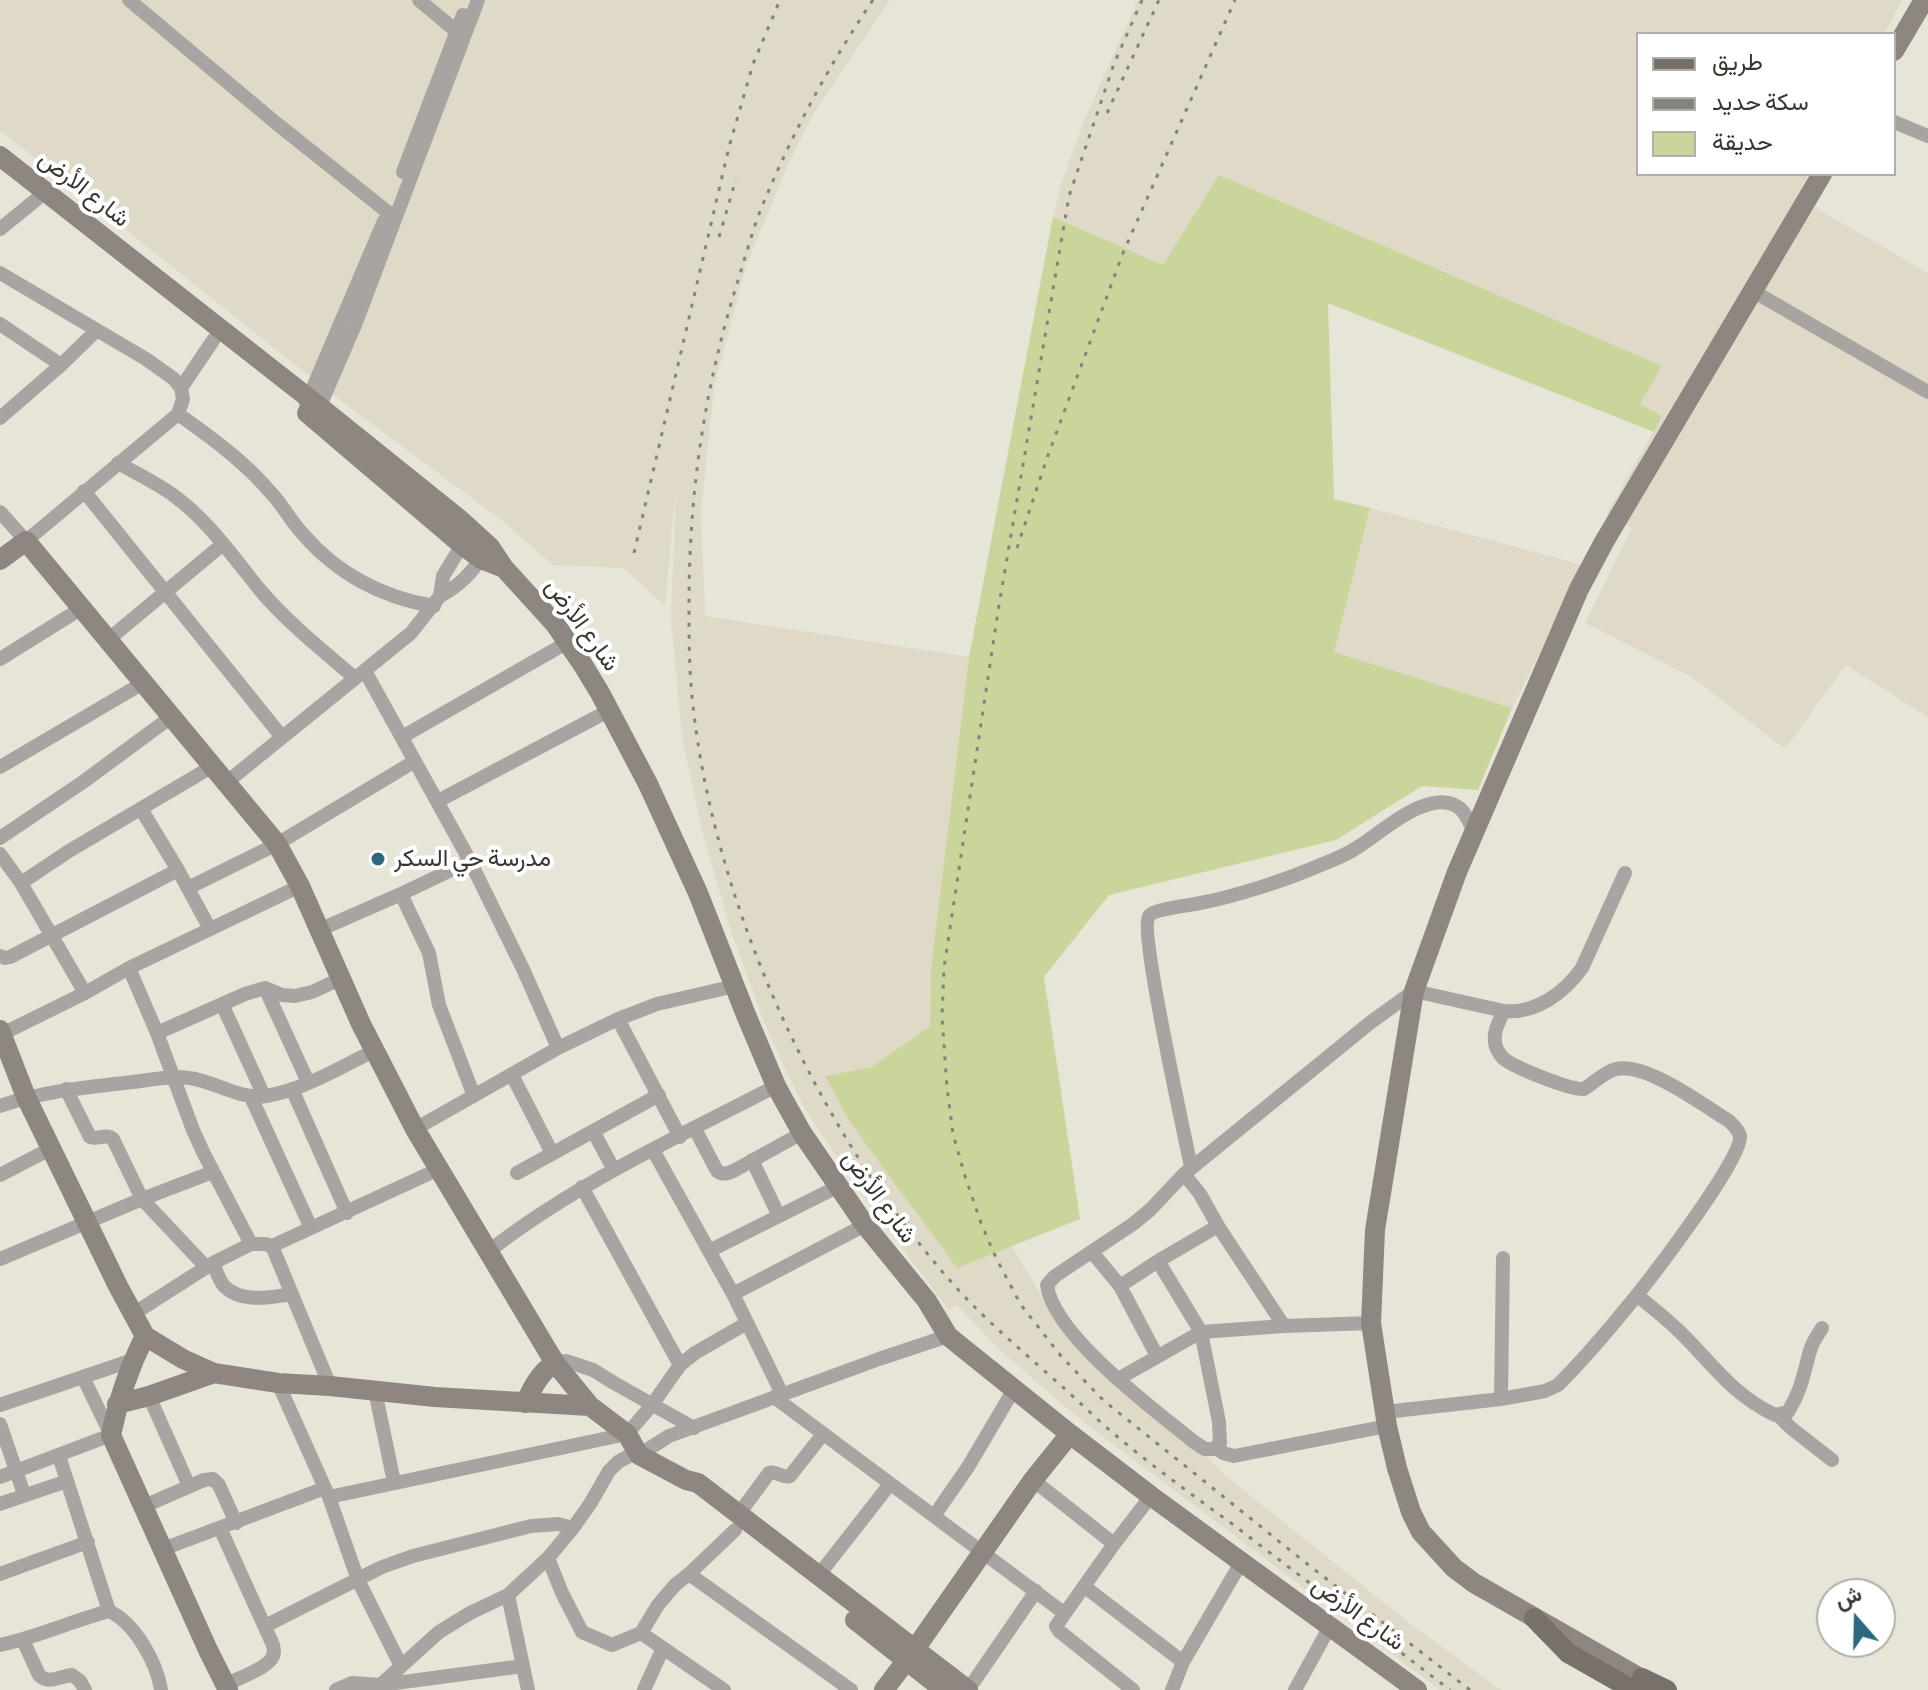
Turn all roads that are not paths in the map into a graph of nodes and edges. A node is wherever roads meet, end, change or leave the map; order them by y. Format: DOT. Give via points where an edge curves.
graph roads {
  1 [pos="129,0"];
  2 [pos="419,0"];
  3 [pos="468,0"];
  4 [pos="478,0"];
  5 [pos="1924,0"];
  6 [pos="460,34"];
  7 [pos="1896,48"];
  8 [pos="1896,123"];
  9 [pos="1928,136"];
  10 [pos="0,156"];
  11 [pos="0,171"];
  12 [pos="1821,176"];
  13 [pos="37,199"];
  14 [pos="391,216"];
  15 [pos="0,229"];
  16 [pos="0,273"];
  17 [pos="1751,290"];
  18 [pos="0,324"];
  19 [pos="97,330"];
  20 [pos="214,339"];
  21 [pos="61,365"];
  22 [pos="181,388"];
  23 [pos="1928,392"];
  24 [pos="311,409"];
  25 [pos="178,414"];
  26 [pos="0,418"];
  27 [pos="118,463"];
  28 [pos="84,491"];
  29 [pos="0,512"];
  30 [pos="466,537"];
  31 [pos="26,541"];
  32 [pos="223,544"];
  33 [pos="485,553"];
  34 [pos="0,560"];
  35 [pos="165,594"];
  36 [pos="437,601"];
  37 [pos="82,608"];
  38 [pos="109,639"];
  39 [pos="568,642"];
  40 [pos="0,659"];
  41 [pos="360,675"];
  42 [pos="143,683"];
  43 [pos="610,710"];
  44 [pos="171,717"];
  45 [pos="282,737"];
  46 [pos="402,737"];
  47 [pos="415,761"];
  48 [pos="213,766"];
  49 [pos="0,767"];
  50 [pos="227,782"];
  51 [pos="438,801"];
  52 [pos="141,809"];
  53 [pos="1474,832"];
  54 [pos="0,838"];
  55 [pos="277,844"];
  56 [pos="0,854"];
  57 [pos="470,861"];
  58 [pos="178,870"];
  59 [pos="1625,873"];
  60 [pos="21,883"];
  61 [pos="300,886"];
  62 [pos="188,888"];
  63 [pos="401,894"];
  64 [pos="210,929"];
  65 [pos="319,930"];
  66 [pos="50,935"];
  67 [pos="0,956"];
  68 [pos="129,968"];
  69 [pos="340,979"];
  70 [pos="735,986"];
  71 [pos="265,988"];
  72 [pos="1414,991"];
  73 [pos="85,993"];
  74 [pos="222,1004"];
  75 [pos="1504,1011"];
  76 [pos="618,1019"];
  77 [pos="1,1032"];
  78 [pos="157,1033"];
  79 [pos="558,1048"];
  80 [pos="374,1051"];
  81 [pos="512,1075"];
  82 [pos="173,1077"];
  83 [pos="308,1082"];
  84 [pos="776,1086"];
  85 [pos="66,1089"];
  86 [pos="292,1089"];
  87 [pos="659,1095"];
  88 [pos="258,1096"];
  89 [pos="474,1096"];
  90 [pos="26,1097"];
  91 [pos="0,1106"];
  92 [pos="415,1129"];
  93 [pos="695,1129"];
  94 [pos="593,1131"];
  95 [pos="802,1133"];
  96 [pos="680,1137"];
  97 [pos="52,1148"];
  98 [pos="653,1150"];
  99 [pos="552,1153"];
  100 [pos="752,1160"];
  101 [pos="439,1169"];
  102 [pos="614,1170"];
  103 [pos="1188,1171"];
  104 [pos="213,1172"];
  105 [pos="517,1173"];
  106 [pos="0,1175"];
  107 [pos="582,1187"];
  108 [pos="837,1187"];
  109 [pos="142,1199"];
  110 [pos="347,1213"];
  111 [pos="779,1216"];
  112 [pos="88,1223"];
  113 [pos="865,1225"];
  114 [pos="1218,1226"];
  115 [pos="311,1228"];
  116 [pos="251,1244"];
  117 [pos="272,1246"];
  118 [pos="489,1251"];
  119 [pos="709,1251"];
  120 [pos="1092,1252"];
  121 [pos="1503,1258"];
  122 [pos="0,1259"];
  123 [pos="1158,1261"];
  124 [pos="209,1265"];
  125 [pos="1120,1286"];
  126 [pos="292,1294"];
  127 [pos="733,1294"];
  128 [pos="1637,1295"];
  129 [pos="133,1314"];
  130 [pos="747,1323"];
  131 [pos="1371,1323"];
  132 [pos="1284,1326"];
  133 [pos="1822,1328"];
  134 [pos="1201,1332"];
  135 [pos="145,1336"];
  136 [pos="948,1336"];
  137 [pos="1157,1356"];
  138 [pos="133,1360"];
  139 [pos="555,1363"];
  140 [pos="680,1365"];
  141 [pos="214,1373"];
  142 [pos="83,1377"];
  143 [pos="1118,1379"];
  144 [pos="278,1383"];
  145 [pos="330,1386"];
  146 [pos="1014,1389"];
  147 [pos="375,1391"];
  148 [pos="149,1396"];
  149 [pos="778,1396"];
  150 [pos="1501,1399"];
  151 [pos="525,1403"];
  152 [pos="117,1404"];
  153 [pos="0,1405"];
  154 [pos="652,1405"];
  155 [pos="590,1406"];
  156 [pos="1778,1415"];
  157 [pos="1386,1419"];
  158 [pos="0,1424"];
  159 [pos="694,1428"];
  160 [pos="627,1434"];
  161 [pos="823,1434"];
  162 [pos="1070,1434"];
  163 [pos="111,1435"];
  164 [pos="1217,1448"];
  165 [pos="639,1455"];
  166 [pos="59,1456"];
  167 [pos="1832,1460"];
  168 [pos="15,1472"];
  169 [pos="0,1477"];
  170 [pos="1033,1480"];
  171 [pos="67,1481"];
  172 [pos="394,1482"];
  173 [pos="890,1484"];
  174 [pos="189,1486"];
  175 [pos="327,1492"];
  176 [pos="24,1494"];
  177 [pos="1151,1496"];
  178 [pos="0,1504"];
  179 [pos="142,1507"];
  180 [pos="934,1516"];
  181 [pos="737,1522"];
  182 [pos="236,1523"];
  183 [pos="220,1528"];
  184 [pos="573,1528"];
  185 [pos="88,1542"];
  186 [pos="1114,1544"];
  187 [pos="163,1549"];
  188 [pos="984,1552"];
  189 [pos="548,1558"];
  190 [pos="1242,1561"];
  191 [pos="0,1574"];
  192 [pos="689,1574"];
  193 [pos="818,1576"];
  194 [pos="358,1580"];
  195 [pos="1085,1587"];
  196 [pos="1036,1591"];
  197 [pos="508,1595"];
  198 [pos="109,1611"];
  199 [pos="1064,1613"];
  200 [pos="265,1626"];
  201 [pos="1330,1626"];
  202 [pos="641,1633"];
  203 [pos="23,1640"];
  204 [pos="0,1645"];
  205 [pos="663,1648"];
  206 [pos="910,1655"];
  207 [pos="1183,1662"];
  208 [pos="401,1666"];
  209 [pos="523,1666"];
  210 [pos="1645,1686"];
  211 [pos="226,1687"];
  212 [pos="378,1687"];
  213 [pos="85,1690"];
  214 [pos="161,1690"];
  215 [pos="336,1690"];
  216 [pos="528,1690"];
  217 [pos="644,1690"];
  218 [pos="724,1690"];
  219 [pos="851,1690"];
  220 [pos="884,1690"];
  221 [pos="944,1690"];
  222 [pos="968,1690"];
  223 [pos="1133,1690"];
  224 [pos="1172,1690"];
  225 [pos="1295,1690"];
  226 [pos="1417,1690"];
  227 [pos="1667,1690"];
  1 -- 14 [label="street"];
  2 -- 6 [label="street"];
  3 -- 6 [label="street"];
  4 -- 6 [label="street"];
  5 -- 7 [label="main road"];
  6 -- 14 [label="street"];
  8 -- 9 [label="street"];
  10 -- 24 [label="main road, شارع الأرض"];
  11 -- 13 [label="main road, شارع الأرض"];
  12 -- 17 [label="main road"];
  13 -- 15 [label="street"];
  13 -- 20 [label="main road, شارع الأرض"];
  14 -- 24 [label="street" via="355,325"];
  16 -- 19 [label="street"];
  17 -- 23 [label="street"];
  17 -- 53 [label="main road" via="1579,589"];
  18 -- 21 [label="street"];
  19 -- 21 [label="street"];
  19 -- 22 [label="street"];
  20 -- 22 [label="street"];
  20 -- 24 [label="main road, شارع الأرض"];
  21 -- 26 [label="street"];
  22 -- 25 [label="street"];
  24 -- 30 [label="main road, شارع الأرض"];
  25 -- 27 [label="street"];
  25 -- 36 [label="street" via="240,461 340,570 388,595 412,602"];
  27 -- 28 [label="street"];
  27 -- 32 [label="street" via="175,496"];
  28 -- 31 [label="street"];
  28 -- 35 [label="street"];
  29 -- 31 [label="street"];
  30 -- 33 [label="main road, شارع الأرض"];
  30 -- 36 [label="street" via="443,576"];
  31 -- 34 [label="main road"];
  31 -- 37 [label="main road"];
  32 -- 35 [label="street"];
  32 -- 41 [label="street" via="311,642"];
  33 -- 36 [label="street" via="456,588"];
  33 -- 39 [label="main road, شارع الأرض" via="540,606"];
  35 -- 38 [label="street"];
  35 -- 45 [label="street"];
  36 -- 41 [label="street" via="411,633"];
  37 -- 38 [label="main road"];
  37 -- 40 [label="street"];
  38 -- 42 [label="main road"];
  39 -- 43 [label="main road, شارع الأرض"];
  39 -- 46 [label="street"];
  41 -- 45 [label="street"];
  41 -- 46 [label="street"];
  42 -- 44 [label="main road"];
  42 -- 49 [label="street"];
  43 -- 51 [label="street"];
  43 -- 70 [label="main road, شارع الأرض" via="693,881"];
  44 -- 48 [label="main road"];
  44 -- 54 [label="street"];
  45 -- 50 [label="street"];
  46 -- 47 [label="street"];
  47 -- 51 [label="street"];
  47 -- 55 [label="street"];
  48 -- 50 [label="main road"];
  48 -- 52 [label="street"];
  50 -- 55 [label="main road"];
  51 -- 57 [label="street"];
  52 -- 58 [label="street"];
  52 -- 60 [label="street"];
  53 -- 72 [label="main road"];
  53 -- 103 [label="street" via="1456,805 1428,804 1322,865 1234,895 1148,916"];
  55 -- 61 [label="main road"];
  55 -- 62 [label="street"];
  56 -- 60 [label="street"];
  57 -- 63 [label="street"];
  57 -- 79 [label="street"];
  58 -- 62 [label="street"];
  58 -- 66 [label="street"];
  59 -- 75 [label="street" via="1576,976 1533,1008"];
  60 -- 66 [label="street"];
  61 -- 64 [label="street"];
  61 -- 65 [label="main road"];
  62 -- 64 [label="street"];
  63 -- 65 [label="street"];
  63 -- 89 [label="street" via="429,953 439,1005"];
  64 -- 68 [label="street"];
  65 -- 69 [label="main road"];
  66 -- 67 [label="street" via="10,957"];
  66 -- 73 [label="street"];
  68 -- 73 [label="street"];
  68 -- 78 [label="street"];
  69 -- 71 [label="street" via="295,996"];
  69 -- 80 [label="main road"];
  70 -- 76 [label="street"];
  70 -- 84 [label="main road, شارع الأرض"];
  71 -- 74 [label="street"];
  71 -- 83 [label="street"];
  72 -- 75 [label="street"];
  72 -- 103 [label="street"];
  72 -- 131 [label="main road" via="1377,1214"];
  73 -- 77 [label="street"];
  74 -- 78 [label="street"];
  74 -- 88 [label="street"];
  75 -- 128 [label="street" via="1494,1037 1501,1057 1510,1062 1579,1090 1618,1069 1647,1073 1729,1121 1740,1136 1726,1170"];
  76 -- 79 [label="street"];
  76 -- 87 [label="street"];
  77 -- 90 [label="main road"];
  78 -- 82 [label="street"];
  79 -- 81 [label="street"];
  80 -- 83 [label="street"];
  80 -- 92 [label="main road"];
  81 -- 89 [label="street"];
  81 -- 99 [label="street"];
  82 -- 85 [label="street"];
  82 -- 88 [label="street"];
  82 -- 104 [label="street"];
  83 -- 86 [label="street"];
  84 -- 93 [label="street"];
  84 -- 95 [label="main road, شارع الأرض"];
  85 -- 90 [label="street"];
  85 -- 109 [label="street" via="90,1137 113,1139"];
  86 -- 88 [label="street"];
  86 -- 110 [label="street"];
  87 -- 94 [label="street"];
  87 -- 96 [label="street"];
  88 -- 115 [label="street"];
  89 -- 92 [label="street"];
  90 -- 91 [label="street"];
  90 -- 97 [label="main road"];
  92 -- 101 [label="main road"];
  93 -- 96 [label="street"];
  93 -- 100 [label="street" via="721,1174"];
  94 -- 99 [label="street"];
  94 -- 102 [label="street"];
  95 -- 100 [label="street"];
  95 -- 108 [label="main road, شارع الأرض"];
  96 -- 98 [label="street"];
  97 -- 106 [label="street"];
  97 -- 112 [label="main road"];
  98 -- 102 [label="street"];
  98 -- 119 [label="street"];
  99 -- 105 [label="street"];
  100 -- 111 [label="street"];
  101 -- 110 [label="street"];
  101 -- 118 [label="main road"];
  102 -- 107 [label="street"];
  103 -- 114 [label="street"];
  103 -- 120 [label="street" via="1150,1210"];
  104 -- 109 [label="street"];
  104 -- 116 [label="street"];
  107 -- 118 [label="street"];
  107 -- 140 [label="street"];
  108 -- 111 [label="street"];
  108 -- 113 [label="main road, شارع الأرض"];
  109 -- 112 [label="street"];
  109 -- 124 [label="street"];
  110 -- 115 [label="street"];
  111 -- 119 [label="street"];
  112 -- 122 [label="street"];
  112 -- 129 [label="main road"];
  113 -- 127 [label="street"];
  113 -- 136 [label="main road, شارع الأرض" via="927,1301"];
  114 -- 123 [label="street"];
  114 -- 132 [label="street"];
  115 -- 117 [label="street"];
  116 -- 117 [label="street"];
  116 -- 124 [label="street"];
  117 -- 126 [label="street"];
  118 -- 139 [label="main road"];
  119 -- 127 [label="street"];
  120 -- 125 [label="street"];
  120 -- 143 [label="street" via="1055,1276 1047,1290 1068,1328"];
  121 -- 150 [label="street"];
  123 -- 125 [label="street"];
  123 -- 134 [label="street"];
  124 -- 126 [label="street" via="239,1294"];
  124 -- 129 [label="street"];
  125 -- 137 [label="street"];
  126 -- 145 [label="street"];
  127 -- 130 [label="street"];
  128 -- 150 [label="street" via="1558,1385"];
  128 -- 156 [label="street" via="1747,1399"];
  129 -- 135 [label="main road"];
  130 -- 140 [label="street"];
  130 -- 149 [label="street"];
  131 -- 132 [label="street"];
  131 -- 157 [label="main road"];
  132 -- 134 [label="street"];
  133 -- 156 [label="street" via="1796,1398 1788,1412"];
  134 -- 137 [label="street"];
  134 -- 164 [label="street" via="1219,1422"];
  135 -- 138 [label="main road"];
  135 -- 141 [label="main road"];
  136 -- 146 [label="main road, شارع الأرض"];
  136 -- 149 [label="street"];
  137 -- 143 [label="street"];
  138 -- 142 [label="street"];
  138 -- 152 [label="main road"];
  139 -- 151 [label="main road"];
  139 -- 154 [label="street" via="593,1370"];
  139 -- 155 [label="main road"];
  140 -- 154 [label="street"];
  141 -- 144 [label="main road"];
  141 -- 148 [label="main road"];
  142 -- 153 [label="street"];
  142 -- 163 [label="street"];
  143 -- 164 [label="street" via="1194,1442"];
  144 -- 145 [label="main road"];
  144 -- 175 [label="street"];
  145 -- 147 [label="main road"];
  146 -- 162 [label="main road, شارع الأرض"];
  146 -- 180 [label="street"];
  147 -- 151 [label="main road"];
  147 -- 172 [label="street"];
  148 -- 152 [label="main road"];
  148 -- 174 [label="street"];
  149 -- 159 [label="street"];
  149 -- 161 [label="street"];
  150 -- 157 [label="street"];
  151 -- 155 [label="main road"];
  152 -- 163 [label="main road"];
  154 -- 159 [label="street"];
  154 -- 160 [label="street"];
  155 -- 160 [label="main road"];
  156 -- 167 [label="street"];
  157 -- 164 [label="street" via="1234,1456"];
  157 -- 210 [label="main road" via="1411,1512 1421,1532 1454,1568 1534,1618 1568,1653"];
  158 -- 168 [label="street"];
  159 -- 165 [label="street"];
  160 -- 165 [label="main road"];
  160 -- 172 [label="street"];
  161 -- 173 [label="street"];
  161 -- 181 [label="street" via="790,1476 769,1473"];
  162 -- 170 [label="main road"];
  162 -- 177 [label="main road, شارع الأرض"];
  163 -- 166 [label="street"];
  163 -- 179 [label="main road"];
  165 -- 181 [label="main road" via="698,1483"];
  165 -- 184 [label="street" via="624,1458 609,1471"];
  166 -- 168 [label="street"];
  166 -- 171 [label="street"];
  168 -- 169 [label="street"];
  168 -- 176 [label="street"];
  170 -- 186 [label="street"];
  170 -- 188 [label="main road"];
  171 -- 176 [label="street"];
  171 -- 185 [label="street"];
  172 -- 175 [label="street"];
  173 -- 180 [label="street"];
  173 -- 193 [label="street"];
  174 -- 179 [label="street"];
  174 -- 182 [label="street" via="216,1480"];
  175 -- 182 [label="street"];
  175 -- 194 [label="street"];
  176 -- 178 [label="street"];
  177 -- 186 [label="street"];
  177 -- 190 [label="main road, شارع الأرض"];
  179 -- 187 [label="main road"];
  180 -- 188 [label="street"];
  181 -- 192 [label="street"];
  181 -- 193 [label="main road"];
  181 -- 206 [label="main road" via="786,1565"];
  182 -- 183 [label="street"];
  183 -- 187 [label="street"];
  183 -- 200 [label="street"];
  184 -- 189 [label="street"];
  184 -- 194 [label="street" via="542,1524 506,1531 413,1556"];
  185 -- 191 [label="street"];
  185 -- 198 [label="street"];
  186 -- 195 [label="street"];
  187 -- 211 [label="main road"];
  188 -- 196 [label="street"];
  188 -- 206 [label="main road"];
  189 -- 197 [label="street"];
  189 -- 202 [label="street" via="582,1632 612,1645"];
  190 -- 201 [label="main road, شارع الأرض"];
  190 -- 207 [label="street"];
  192 -- 202 [label="street"];
  192 -- 219 [label="street"];
  193 -- 206 [label="main road"];
  194 -- 200 [label="street"];
  194 -- 208 [label="street"];
  195 -- 199 [label="street"];
  195 -- 207 [label="street"];
  196 -- 199 [label="street"];
  196 -- 222 [label="street"];
  197 -- 208 [label="street" via="452,1623"];
  197 -- 209 [label="street"];
  198 -- 203 [label="street"];
  198 -- 214 [label="street" via="141,1641"];
  199 -- 223 [label="street" via="1059,1631"];
  200 -- 211 [label="street" via="273,1657"];
  201 -- 225 [label="street"];
  201 -- 226 [label="main road, شارع الأرض"];
  202 -- 205 [label="street"];
  203 -- 204 [label="street"];
  203 -- 213 [label="street" via="42,1679 72,1675"];
  205 -- 217 [label="street"];
  205 -- 218 [label="street"];
  206 -- 220 [label="main road"];
  206 -- 221 [label="main road"];
  206 -- 222 [label="main road"];
  207 -- 224 [label="street"];
  208 -- 212 [label="street"];
  209 -- 212 [label="street"];
  209 -- 216 [label="street"];
  210 -- 227 [label="main road"];
  212 -- 215 [label="street" via="352,1683"];
}
